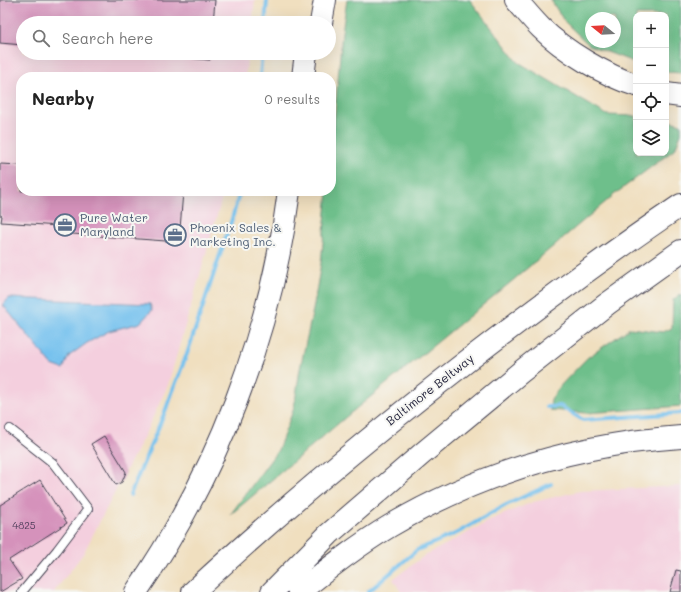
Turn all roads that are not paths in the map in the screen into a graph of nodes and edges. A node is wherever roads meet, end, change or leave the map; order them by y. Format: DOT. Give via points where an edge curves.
graph roads {
  1 [pos="312,0"];
  2 [pos="325,0"];
  3 [pos="516,0"];
  4 [pos="311,16"];
  5 [pos="322,16"];
  6 [pos="305,60"];
  7 [pos="316,60"];
  8 [pos="304,72"];
  9 [pos="315,72"];
  10 [pos="634,84"];
  11 [pos="669,94"];
  12 [pos="681,96"];
  13 [pos="288,202"];
  14 [pos="681,205"];
  15 [pos="681,252"];
  16 [pos="10,429"];
  17 [pos="681,437"];
  18 [pos="22,592"];
  19 [pos="136,592"];
  20 [pos="193,592"];
  21 [pos="272,592"];
  22 [pos="299,592"];
  1 -- 4 [label="highway"];
  2 -- 5 [label="highway"];
  3 -- 10 [label="highway" via="541,28 567,49 600,70"];
  6 -- 8 [label="highway"];
  7 -- 9 [label="highway"];
  11 -- 12 [label="highway"];
  13 -- 19 [label="highway" via="265,310 229,420 198,486"];
  14 -- 20 [label="highway, Baltimore Beltway" via="575,280 390,421"];
  15 -- 21 [label="highway" via="607,304 422,453 329,534"];
  16 -- 18 [label="lane" via="53,463 88,509"];
  17 -- 22 [label="highway" via="602,446 553,457 505,472 461,490 389,526 348,553"];
}
